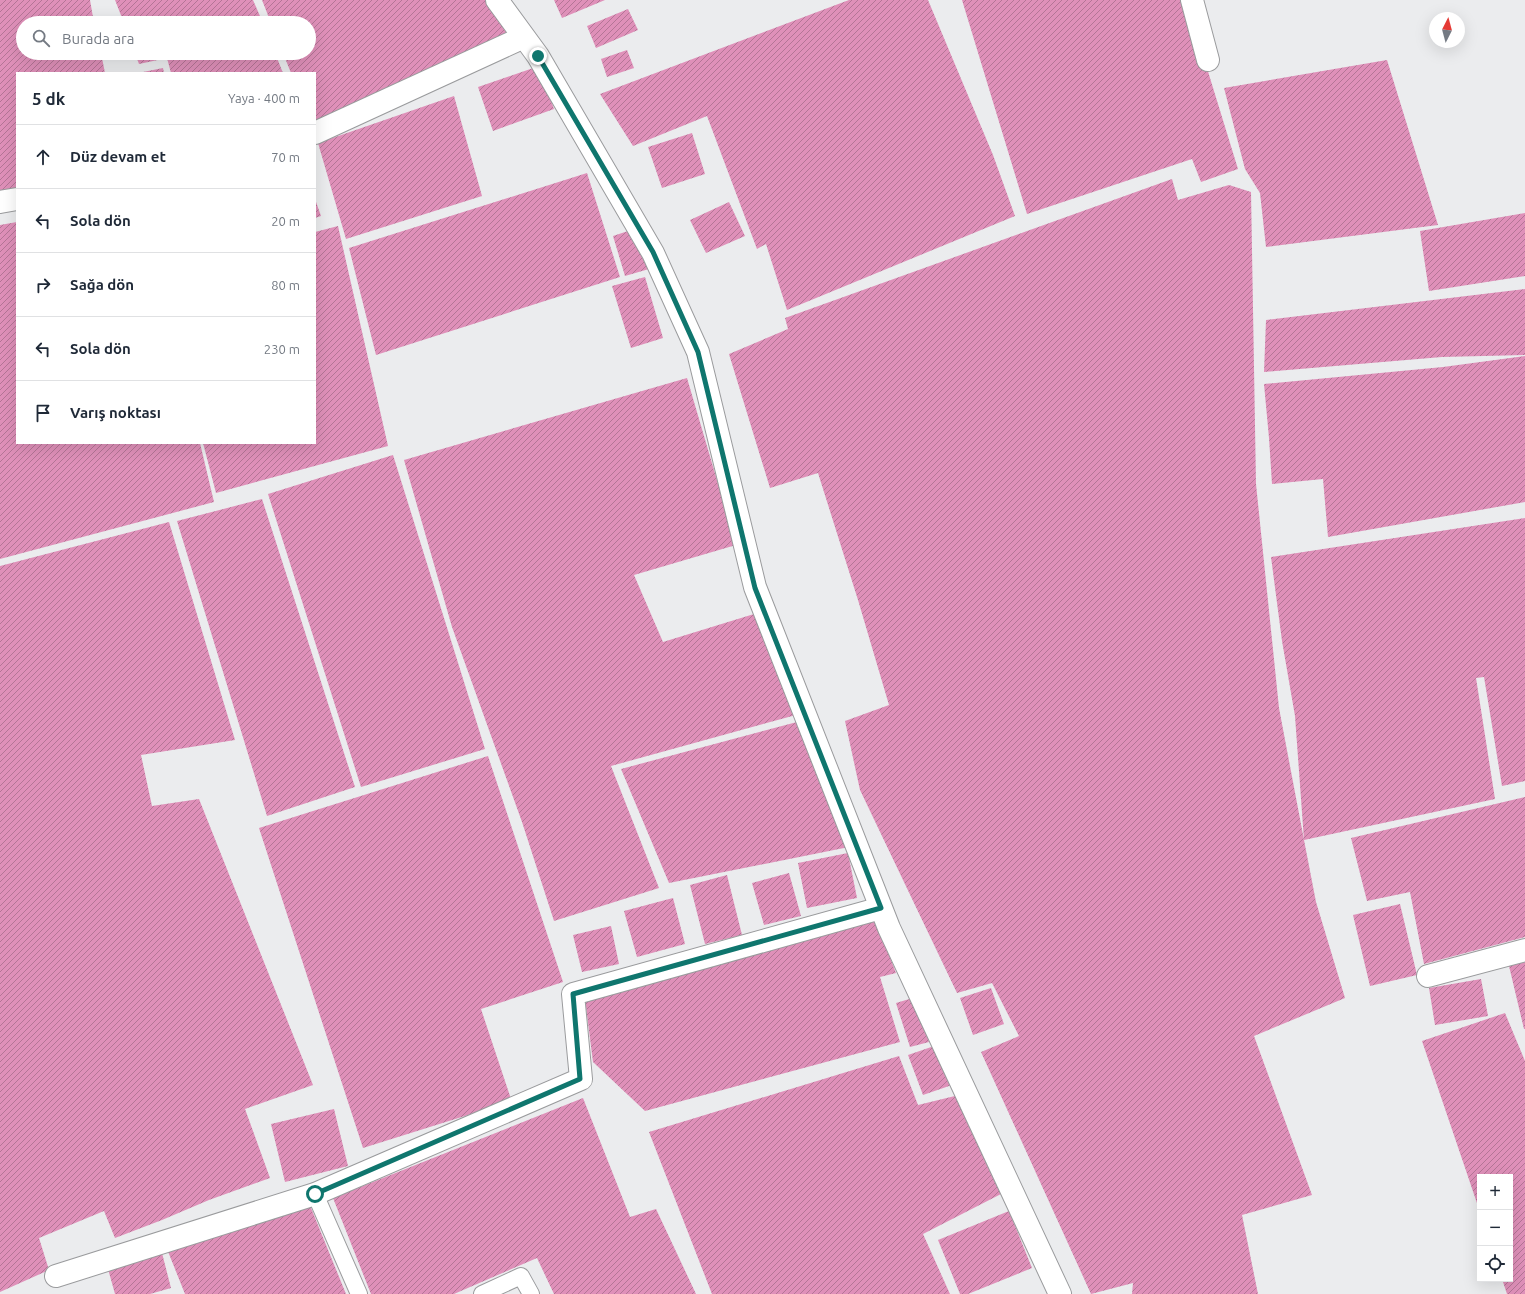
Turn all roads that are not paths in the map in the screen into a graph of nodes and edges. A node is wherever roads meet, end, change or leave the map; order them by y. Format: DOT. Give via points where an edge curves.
graph roads {
  1 [pos="497,0"];
  2 [pos="1192,0"];
  3 [pos="524,37"];
  4 [pos="1208,60"];
  5 [pos="316,133"];
  6 [pos="16,199"];
  7 [pos="0,202"];
  8 [pos="881,908"];
  9 [pos="1525,950"];
  10 [pos="1428,976"];
  11 [pos="315,1194"];
  12 [pos="56,1276"];
  13 [pos="359,1294"];
  14 [pos="482,1294"];
  15 [pos="531,1294"];
  16 [pos="1060,1294"];
  1 -- 3 [label="street"];
  2 -- 4 [label="street"];
  3 -- 5 [label="street"];
  3 -- 8 [label="street" via="538,56 653,252 698,352 755,588"];
  6 -- 7 [label="street"];
  8 -- 11 [label="street" via="573,994 580,1079"];
  8 -- 16 [label="street"];
  9 -- 10 [label="street"];
  11 -- 12 [label="street"];
  11 -- 13 [label="lane"];
  14 -- 15 [label="lane" via="521,1276"];
}
